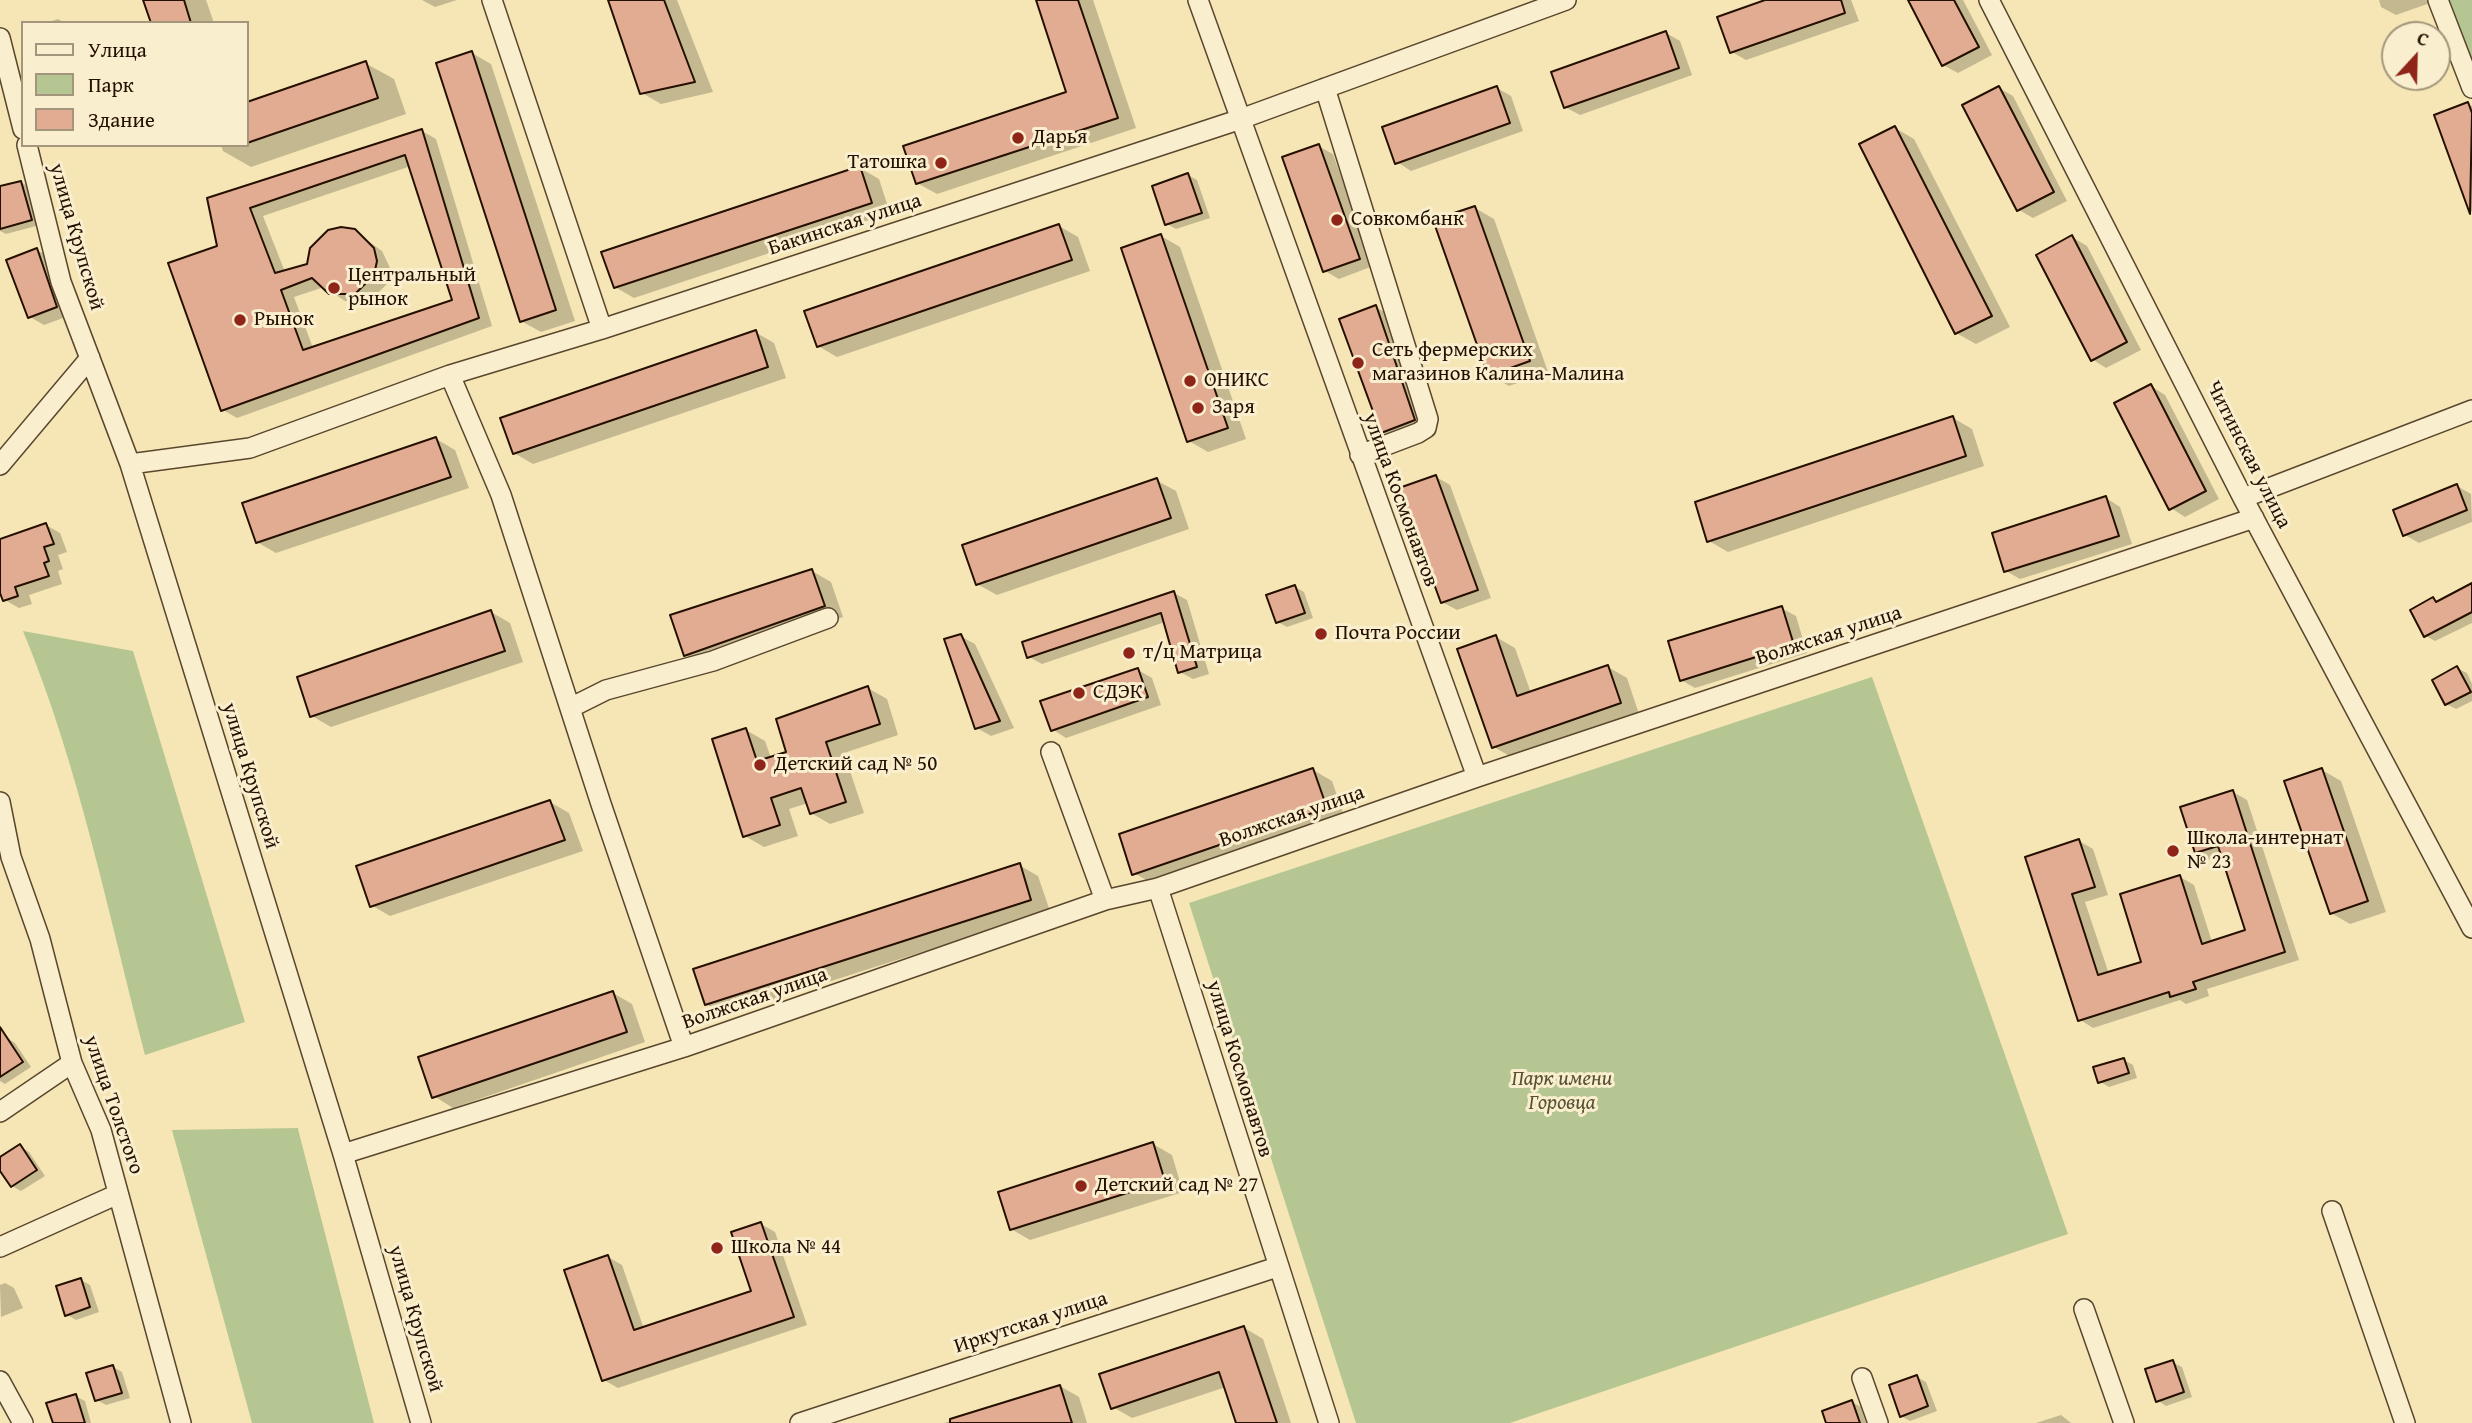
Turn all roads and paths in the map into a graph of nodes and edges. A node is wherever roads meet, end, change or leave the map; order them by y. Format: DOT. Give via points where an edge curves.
graph roads {
  1 [pos="492,0"];
  2 [pos="1198,0"];
  3 [pos="1566,0"];
  4 [pos="1989,0"];
  5 [pos="2438,0"];
  6 [pos="0,38"];
  7 [pos="1325,88"];
  8 [pos="2472,88"];
  9 [pos="1238,120"];
  10 [pos="21,121"];
  11 [pos="27,147"];
  12 [pos="602,329"];
  13 [pos="90,358"];
  14 [pos="450,374"];
  15 [pos="2472,410"];
  16 [pos="1360,455"];
  17 [pos="130,464"];
  18 [pos="0,465"];
  19 [pos="2243,498"];
  20 [pos="2254,519"];
  21 [pos="828,618"];
  22 [pos="570,708"];
  23 [pos="1051,752"];
  24 [pos="1477,777"];
  25 [pos="0,802"];
  26 [pos="6,861"];
  27 [pos="1158,888"];
  28 [pos="1105,900"];
  29 [pos="2472,928"];
  30 [pos="684,1047"];
  31 [pos="72,1063"];
  32 [pos="0,1112"];
  33 [pos="343,1154"];
  34 [pos="118,1194"];
  35 [pos="2332,1211"];
  36 [pos="0,1247"];
  37 [pos="1277,1267"];
  38 [pos="2084,1309"];
  39 [pos="1862,1378"];
  40 [pos="0,1381"];
  41 [pos="6,1407"];
  42 [pos="23,1423"];
  43 [pos="181,1423"];
  44 [pos="421,1423"];
  45 [pos="800,1423"];
  46 [pos="1329,1423"];
  47 [pos="1878,1423"];
  48 [pos="2124,1423"];
  49 [pos="2405,1423"];
  1 -- 12 [label="street"];
  2 -- 9 [label="street, улица Космонавтов"];
  3 -- 7 [label="street, Бакинская улица"];
  4 -- 19 [label="street, Читинская улица"];
  5 -- 8 [label="street"];
  6 -- 10 [label="street"];
  7 -- 9 [label="street, Бакинская улица"];
  7 -- 16 [label="street" via="1428,419 1426,428 1418,433"];
  9 -- 12 [label="street, Бакинская улица"];
  9 -- 16 [label="street, улица Космонавтов"];
  11 -- 13 [label="street, улица Крупской" via="61,282"];
  12 -- 14 [label="street, Бакинская улица"];
  13 -- 17 [label="street, улица Крупской"];
  13 -- 18 [label="street"];
  14 -- 17 [label="street, Бакинская улица" via="250,447"];
  14 -- 22 [label="street" via="500,495"];
  15 -- 19 [label="street"];
  16 -- 24 [label="street, улица Космонавтов"];
  17 -- 33 [label="street, улица Крупской"];
  19 -- 20 [label="street, Читинская улица"];
  20 -- 24 [label="street, Волжская улица"];
  20 -- 29 [label="street, Читинская улица"];
  21 -- 22 [label="street" via="713,661 606,690"];
  22 -- 30 [label="street"];
  23 -- 28 [label="street"];
  24 -- 27 [label="street, Волжская улица"];
  25 -- 26 [label="street, улица Толстого"];
  26 -- 31 [label="street, улица Толстого" via="40,939"];
  27 -- 28 [label="street, Волжская улица"];
  27 -- 37 [label="street, улица Космонавтов"];
  28 -- 30 [label="street, Волжская улица"];
  30 -- 33 [label="street, Волжская улица"];
  31 -- 32 [label="street"];
  31 -- 34 [label="street, улица Толстого" via="101,1130"];
  33 -- 44 [label="street, улица Крупской"];
  34 -- 36 [label="street"];
  34 -- 43 [label="street, улица Толстого"];
  35 -- 49 [label="street"];
  37 -- 45 [label="street, Иркутская улица"];
  37 -- 46 [label="street, улица Космонавтов"];
  38 -- 48 [label="street"];
  39 -- 47 [label="street"];
  40 -- 41 [label="street"];
  41 -- 42 [label="street"];
}
